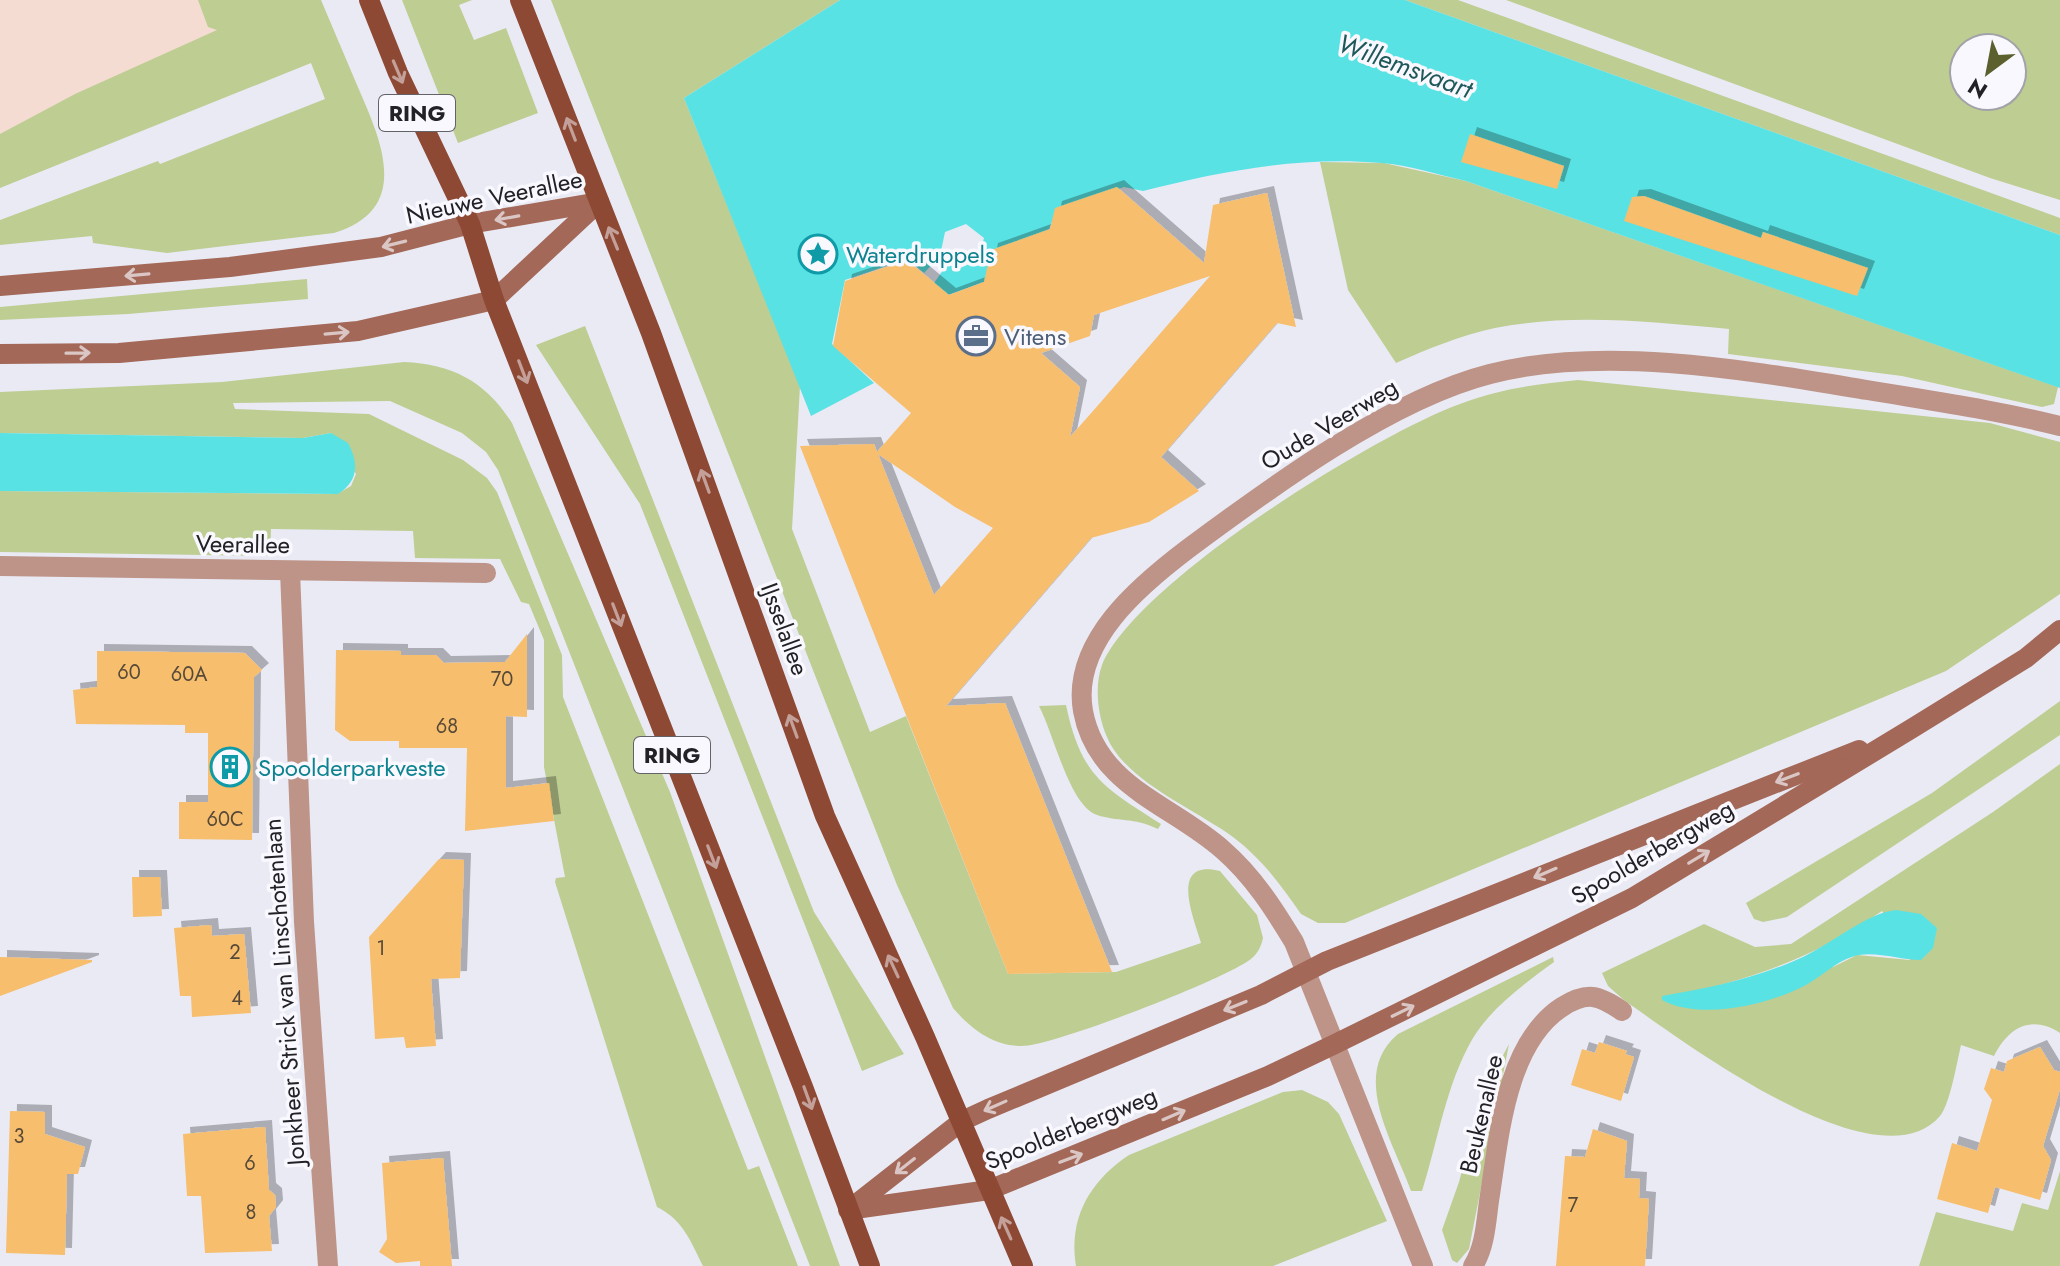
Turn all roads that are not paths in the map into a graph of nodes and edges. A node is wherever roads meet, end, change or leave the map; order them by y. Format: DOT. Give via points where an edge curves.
graph roads {
  1 [pos="369,0"];
  2 [pos="520,0"];
  3 [pos="599,202"];
  4 [pos="470,224"];
  5 [pos="0,286"];
  6 [pos="494,300"];
  7 [pos="0,354"];
  8 [pos="2060,426"];
  9 [pos="0,566"];
  10 [pos="290,571"];
  11 [pos="486,573"];
  12 [pos="2060,630"];
  13 [pos="1911,729"];
  14 [pos="1305,972"];
  15 [pos="1622,1011"];
  16 [pos="1333,1045"];
  17 [pos="962,1121"];
  18 [pos="989,1190"];
  19 [pos="848,1210"];
  20 [pos="328,1266"];
  21 [pos="870,1266"];
  22 [pos="1023,1266"];
  23 [pos="1423,1266"];
  24 [pos="1473,1266"];
  1 -- 4 [label="main road, RING, one-way"];
  3 -- 2 [label="main road, IJsselallee, one-way"];
  3 -- 4 [label="main road, Nieuwe Veerallee, one-way"];
  3 -- 6 [label="main road, Nieuwe Veerallee"];
  17 -- 3 [label="main road, IJsselallee, one-way" via="825,816"];
  4 -- 5 [label="main road, Nieuwe Veerallee, one-way" via="381,247 230,267"];
  4 -- 6 [label="main road, RING"];
  7 -- 6 [label="main road, one-way" via="119,353 358,331"];
  6 -- 19 [label="main road, RING, one-way"];
  8 -- 14 [label="street, Oude Veerweg" via="1987,408 1741,370 1604,363 1537,366 1491,373 1401,409 1224,521 1160,570 1106,629 1084,670 1083,713 1104,761 1130,787 1220,847 1249,876 1294,942"];
  9 -- 10 [label="street, Veerallee"];
  10 -- 11 [label="street, Veerallee"];
  10 -- 20 [label="street, Jonkheer Strick van Linschotenlaan" via="304,922"];
  12 -- 13 [label="main road, Spoolderbergweg" via="2026,658"];
  13 -- 14 [label="main road, Spoolderbergweg, one-way"];
  16 -- 13 [label="main road, Spoolderbergweg, one-way" via="1632,898"];
  14 -- 16 [label="street"];
  14 -- 17 [label="main road, Spoolderbergweg, one-way"];
  15 -- 24 [label="street, Beukenallee" via="1603,997 1585,995 1550,1015 1527,1041 1497,1147 1484,1235"];
  18 -- 16 [label="main road, Spoolderbergweg, one-way"];
  16 -- 23 [label="street"];
  17 -- 18 [label="main road, IJsselallee"];
  17 -- 19 [label="main road, Spoolderbergweg, one-way"];
  18 -- 19 [label="main road, Spoolderbergweg"];
  22 -- 18 [label="main road, IJsselallee, one-way"];
  19 -- 21 [label="main road, RING"];
}
